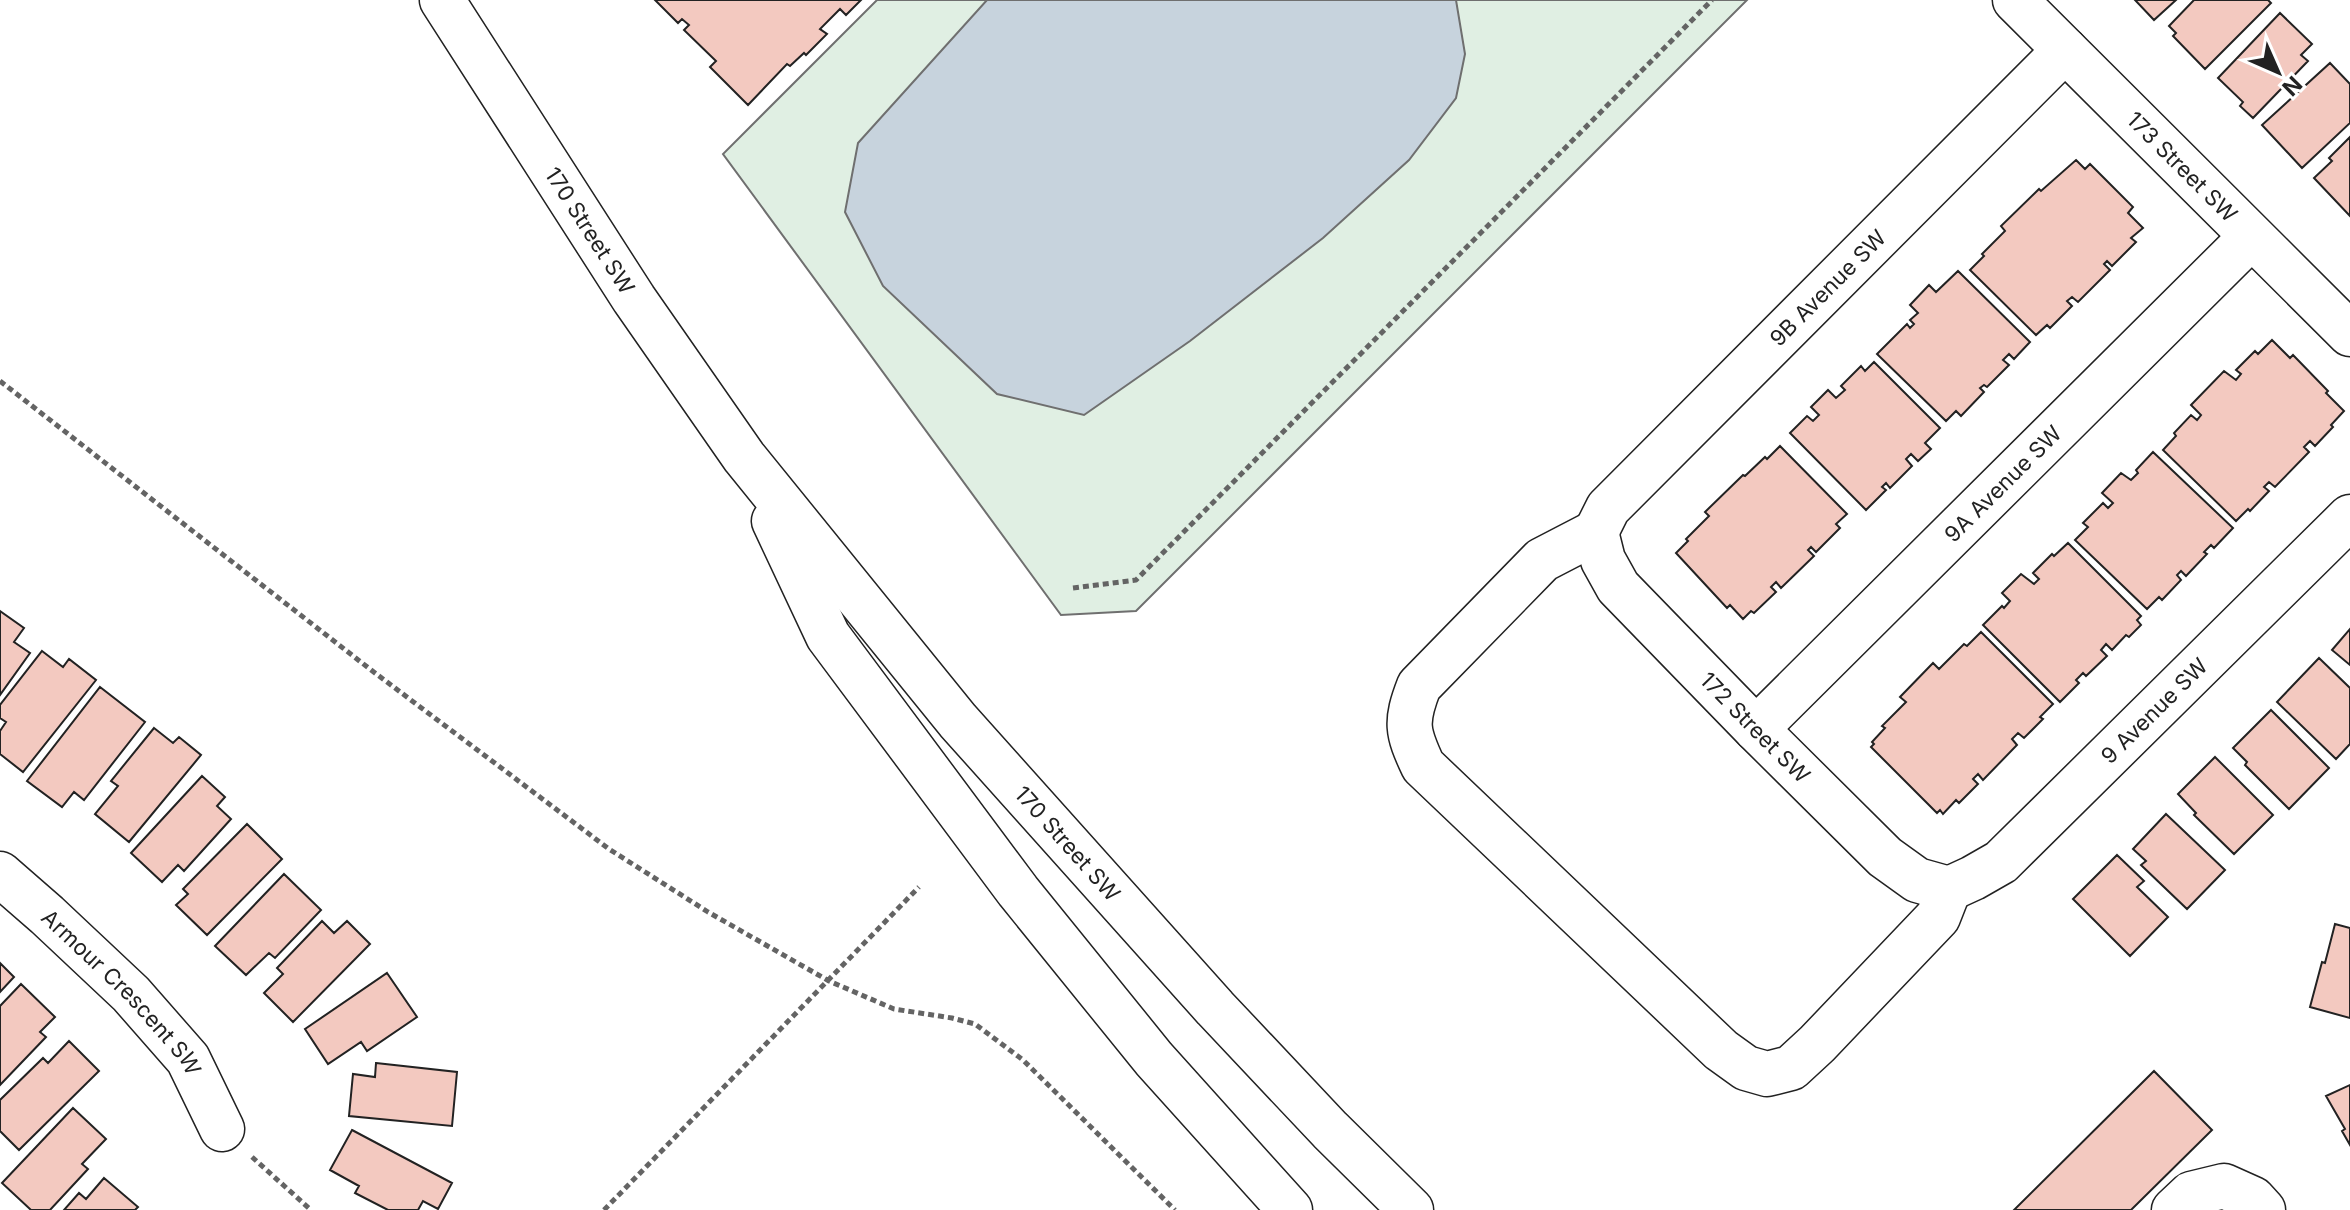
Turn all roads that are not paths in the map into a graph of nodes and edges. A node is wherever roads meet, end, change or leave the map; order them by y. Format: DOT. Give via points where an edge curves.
graph roads {
  1 [pos="442,0"];
  2 [pos="2015,0"];
  3 [pos="2065,50"];
  4 [pos="2251,237"];
  5 [pos="2350,334"];
  6 [pos="744,457"];
  7 [pos="2350,517"];
  8 [pos="1596,532"];
  9 [pos="1756,729"];
  10 [pos="0,874"];
  11 [pos="1949,889"];
  12 [pos="222,1129"];
  13 [pos="1290,1210"];
  14 [pos="1411,1210"];
  15 [pos="2174,1210"];
  16 [pos="2263,1210"];
  1 -- 6 [label="street, 170 Street SW" via="634,299"];
  2 -- 3 [label="street, 173 Street SW"];
  3 -- 4 [label="street, 173 Street SW"];
  3 -- 8 [label="street, 9B Avenue SW" via="1608,508"];
  4 -- 5 [label="street, 173 Street SW"];
  4 -- 9 [label="street, 9A Avenue SW"];
  6 -- 13 [label="street, 170 Street SW" via="828,636 1022,897 1154,1059"];
  6 -- 14 [label="street, 170 Street SW" via="968,732 1215,1008"];
  7 -- 11 [label="street, 9 Avenue SW" via="2001,862"];
  8 -- 9 [label="street, 172 Street SW" via="1618,587"];
  8 -- 11 [label="street" via="1542,560 1419,686 1409,711 1410,739 1423,766 1721,1050 1746,1068 1767,1074 1791,1068 1817,1044 1938,917"];
  9 -- 11 [label="street, 172 Street SW" via="1885,857 1917,880"];
  10 -- 12 [label="street, Armour Crescent SW" via="131,994 188,1059"];
  15 -- 16 [label="street" via="2191,1194 2224,1186 2253,1199"];
}
